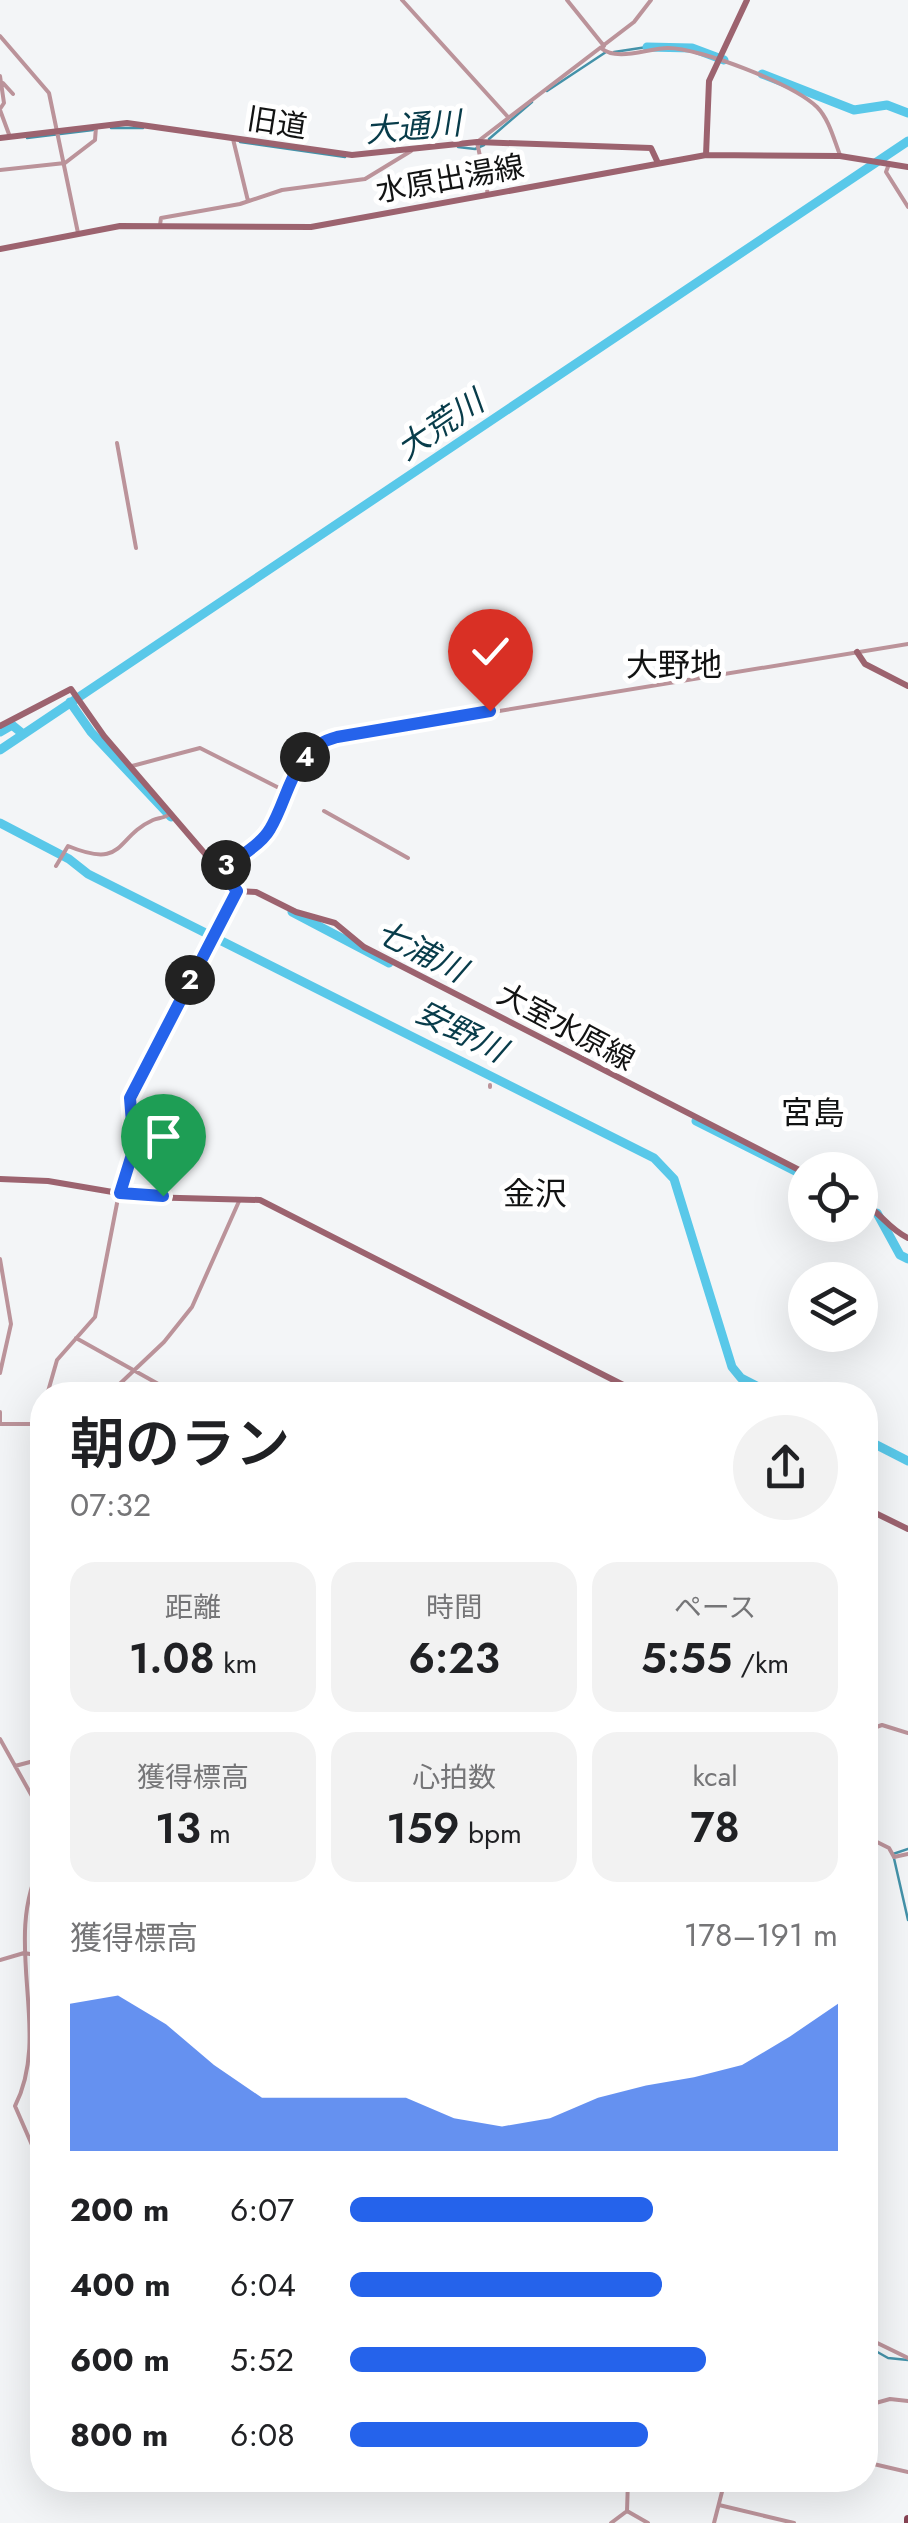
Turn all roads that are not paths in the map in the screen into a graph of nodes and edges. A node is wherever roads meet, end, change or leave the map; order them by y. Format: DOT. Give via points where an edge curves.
graph roads {
  1 [pos="402,0"];
  2 [pos="566,0"];
  3 [pos="650,0"];
  4 [pos="747,0"];
  5 [pos="0,36"];
  6 [pos="602,47"];
  7 [pos="718,59"];
  8 [pos="0,76"];
  9 [pos="3,82"];
  10 [pos="13,94"];
  11 [pos="0,109"];
  12 [pos="508,116"];
  13 [pos="96,127"];
  14 [pos="58,132"];
  15 [pos="10,137"];
  16 [pos="0,138"];
  17 [pos="233,139"];
  18 [pos="477,142"];
  19 [pos="412,149"];
  20 [pos="706,155"];
  21 [pos="840,156"];
  22 [pos="65,163"];
  23 [pos="658,163"];
  24 [pos="886,164"];
  25 [pos="908,167"];
  26 [pos="0,170"];
  27 [pos="488,195"];
  28 [pos="248,200"];
  29 [pos="908,207"];
  30 [pos="160,226"];
  31 [pos="78,234"];
  32 [pos="0,249"];
  33 [pos="117,444"];
  34 [pos="136,548"];
  35 [pos="908,644"];
  36 [pos="856,652"];
  37 [pos="908,686"];
  38 [pos="0,726"];
  39 [pos="130,766"];
  40 [pos="284,790"];
  41 [pos="324,810"];
  42 [pos="172,812"];
  43 [pos="408,858"];
  44 [pos="57,864"];
  45 [pos="220,869"];
  46 [pos="237,891"];
  47 [pos="788,1164"];
  48 [pos="0,1178"];
  49 [pos="120,1193"];
  50 [pos="241,1197"];
  51 [pos="878,1210"];
  52 [pos="908,1238"];
  53 [pos="0,1260"];
  54 [pos="76,1338"];
  55 [pos="132,1372"];
  56 [pos="0,1373"];
  57 [pos="50,1382"];
  58 [pos="122,1382"];
  59 [pos="152,1382"];
  60 [pos="618,1382"];
  61 [pos="0,1412"];
  62 [pos="0,1424"];
  63 [pos="30,1424"];
  64 [pos="878,1514"];
  65 [pos="908,1529"];
  66 [pos="878,1727"];
  67 [pos="908,1733"];
  68 [pos="0,1739"];
  69 [pos="30,1762"];
  70 [pos="15,1766"];
  71 [pos="30,1793"];
  72 [pos="878,1842"];
  73 [pos="908,1854"];
  74 [pos="30,1904"];
  75 [pos="24,1953"];
  76 [pos="30,1954"];
  77 [pos="0,1960"];
  78 [pos="30,2068"];
  79 [pos="30,2068"];
  80 [pos="30,2140"];
  81 [pos="878,2343"];
  82 [pos="908,2358"];
  83 [pos="908,2401"];
  84 [pos="878,2402"];
  85 [pos="878,2465"];
  86 [pos="908,2472"];
  87 [pos="628,2492"];
  88 [pos="722,2492"];
  89 [pos="718,2505"];
  90 [pos="627,2511"];
  91 [pos="611,2523"];
  92 [pos="648,2523"];
  93 [pos="714,2523"];
  94 [pos="794,2523"];
  1 -- 12 [label="street"];
  2 -- 6 [label="street"];
  3 -- 6 [label="street"];
  4 -- 7 [label="street"];
  5 -- 14 [label="street" via="49,93"];
  6 -- 7 [label="street" via="611,54 681,49"];
  6 -- 12 [label="street"];
  7 -- 20 [label="street" via="709,81"];
  7 -- 21 [label="street" via="811,102"];
  8 -- 9 [label="street"];
  9 -- 10 [label="street"];
  9 -- 11 [label="street"];
  11 -- 15 [label="street"];
  12 -- 18 [label="street"];
  13 -- 14 [label="street, 旧道"];
  13 -- 17 [label="street, 旧道" via="143,124"];
  13 -- 22 [label="street" via="95,140"];
  14 -- 15 [label="street, 旧道"];
  14 -- 22 [label="street"];
  15 -- 16 [label="street, 旧道"];
  17 -- 19 [label="street, 旧道" via="332,154"];
  17 -- 28 [label="street"];
  18 -- 19 [label="street, 旧道"];
  18 -- 23 [label="street, 旧道" via="651,148"];
  18 -- 27 [label="street"];
  19 -- 28 [label="street" via="364,179"];
  20 -- 21 [label="street, 水原出湯線"];
  20 -- 23 [label="street, 水原出湯線"];
  21 -- 24 [label="street, 水原出湯線"];
  22 -- 26 [label="street"];
  22 -- 31 [label="street"];
  23 -- 27 [label="street, 水原出湯線"];
  24 -- 25 [label="street, 水原出湯線"];
  24 -- 29 [label="street"];
  27 -- 30 [label="street, 水原出湯線" via="311,227"];
  28 -- 30 [label="street" via="161,218"];
  30 -- 31 [label="street, 水原出湯線"];
  31 -- 32 [label="street, 水原出湯線"];
  33 -- 34 [label="street"];
  35 -- 36 [label="street"];
  36 -- 37 [label="street"];
  36 -- 40 [label="street" via="337,737 311,749"];
  38 -- 39 [label="street" via="72,692"];
  39 -- 40 [label="street" via="200,748"];
  39 -- 42 [label="street"];
  40 -- 45 [label="street" via="266,834"];
  41 -- 43 [label="street"];
  42 -- 44 [label="street" via="114,851 90,855 66,848"];
  42 -- 45 [label="street"];
  45 -- 46 [label="street"];
  46 -- 47 [label="street, 大室水原線" via="256,892 343,926 364,947"];
  46 -- 49 [label="street" via="130,1098 134,1148"];
  48 -- 49 [label="street"];
  49 -- 50 [label="street"];
  49 -- 54 [label="street" via="95,1317"];
  50 -- 55 [label="street" via="192,1307"];
  50 -- 60 [label="street" via="280,1208"];
  51 -- 52 [label="street" via="892,1231"];
  53 -- 56 [label="street" via="12,1324"];
  54 -- 55 [label="street"];
  54 -- 57 [label="street" via="57,1360"];
  55 -- 58 [label="street"];
  55 -- 59 [label="street"];
  61 -- 62 [label="street"];
  62 -- 63 [label="street"];
  64 -- 65 [label="street"];
  66 -- 67 [label="street"];
  68 -- 70 [label="street"];
  69 -- 70 [label="street"];
  70 -- 71 [label="street"];
  72 -- 73 [label="street" via="894,1857"];
  74 -- 75 [label="street"];
  75 -- 76 [label="street"];
  75 -- 77 [label="street"];
  75 -- 78 [label="street"];
  79 -- 80 [label="street" via="15,2106"];
  81 -- 82 [label="street"];
  83 -- 84 [label="street"];
  85 -- 86 [label="street"];
  87 -- 90 [label="street"];
  88 -- 89 [label="street"];
  89 -- 93 [label="street"];
  89 -- 94 [label="street"];
  90 -- 91 [label="street"];
  90 -- 92 [label="street"];
}
